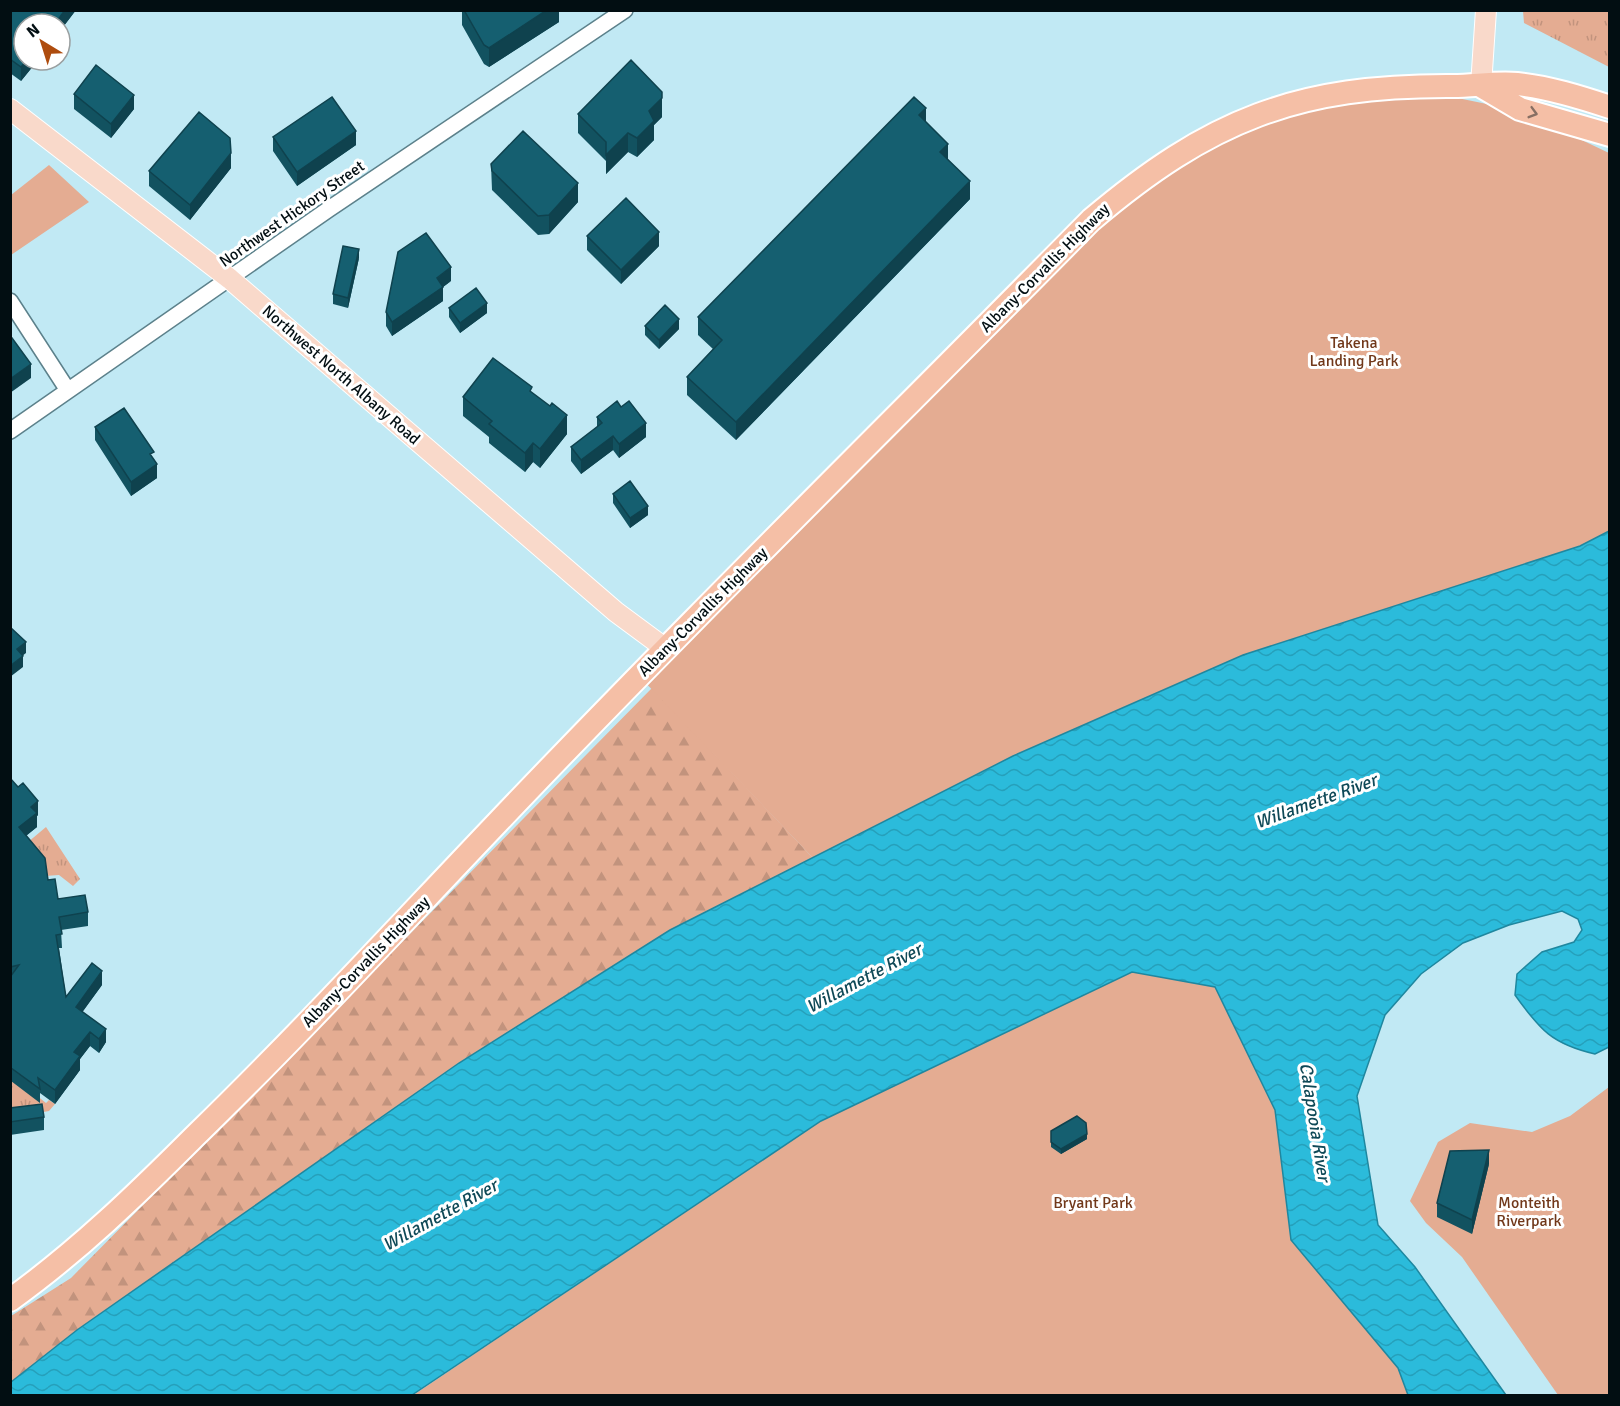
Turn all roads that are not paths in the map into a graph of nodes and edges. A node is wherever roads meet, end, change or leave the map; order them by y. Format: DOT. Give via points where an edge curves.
graph roads {
  1 [pos="625,10"];
  2 [pos="1486,10"];
  3 [pos="1481,87"];
  4 [pos="1610,107"];
  5 [pos="10,109"];
  6 [pos="1610,135"];
  7 [pos="230,279"];
  8 [pos="10,301"];
  9 [pos="67,389"];
  10 [pos="10,430"];
  11 [pos="666,649"];
  12 [pos="10,1300"];
  1 -- 7 [label="street, Northwest Hickory Street"];
  2 -- 3 [label="main road"];
  3 -- 4 [label="highway, Albany-Corvallis Highway" via="1515,84"];
  3 -- 6 [label="highway, Albany-Corvallis Highway, one-way" via="1520,110"];
  3 -- 11 [label="highway, Albany-Corvallis Highway" via="1399,86 1311,98 1235,123 1167,160 1091,220"];
  5 -- 7 [label="main road, Northwest North Albany Road"];
  7 -- 9 [label="street, Northwest Hickory Street"];
  7 -- 11 [label="main road, Northwest North Albany Road" via="616,612"];
  8 -- 9 [label="street"];
  9 -- 10 [label="street, Northwest Hickory Street"];
  11 -- 12 [label="highway, Albany-Corvallis Highway" via="229,1104 84,1242"];
}
